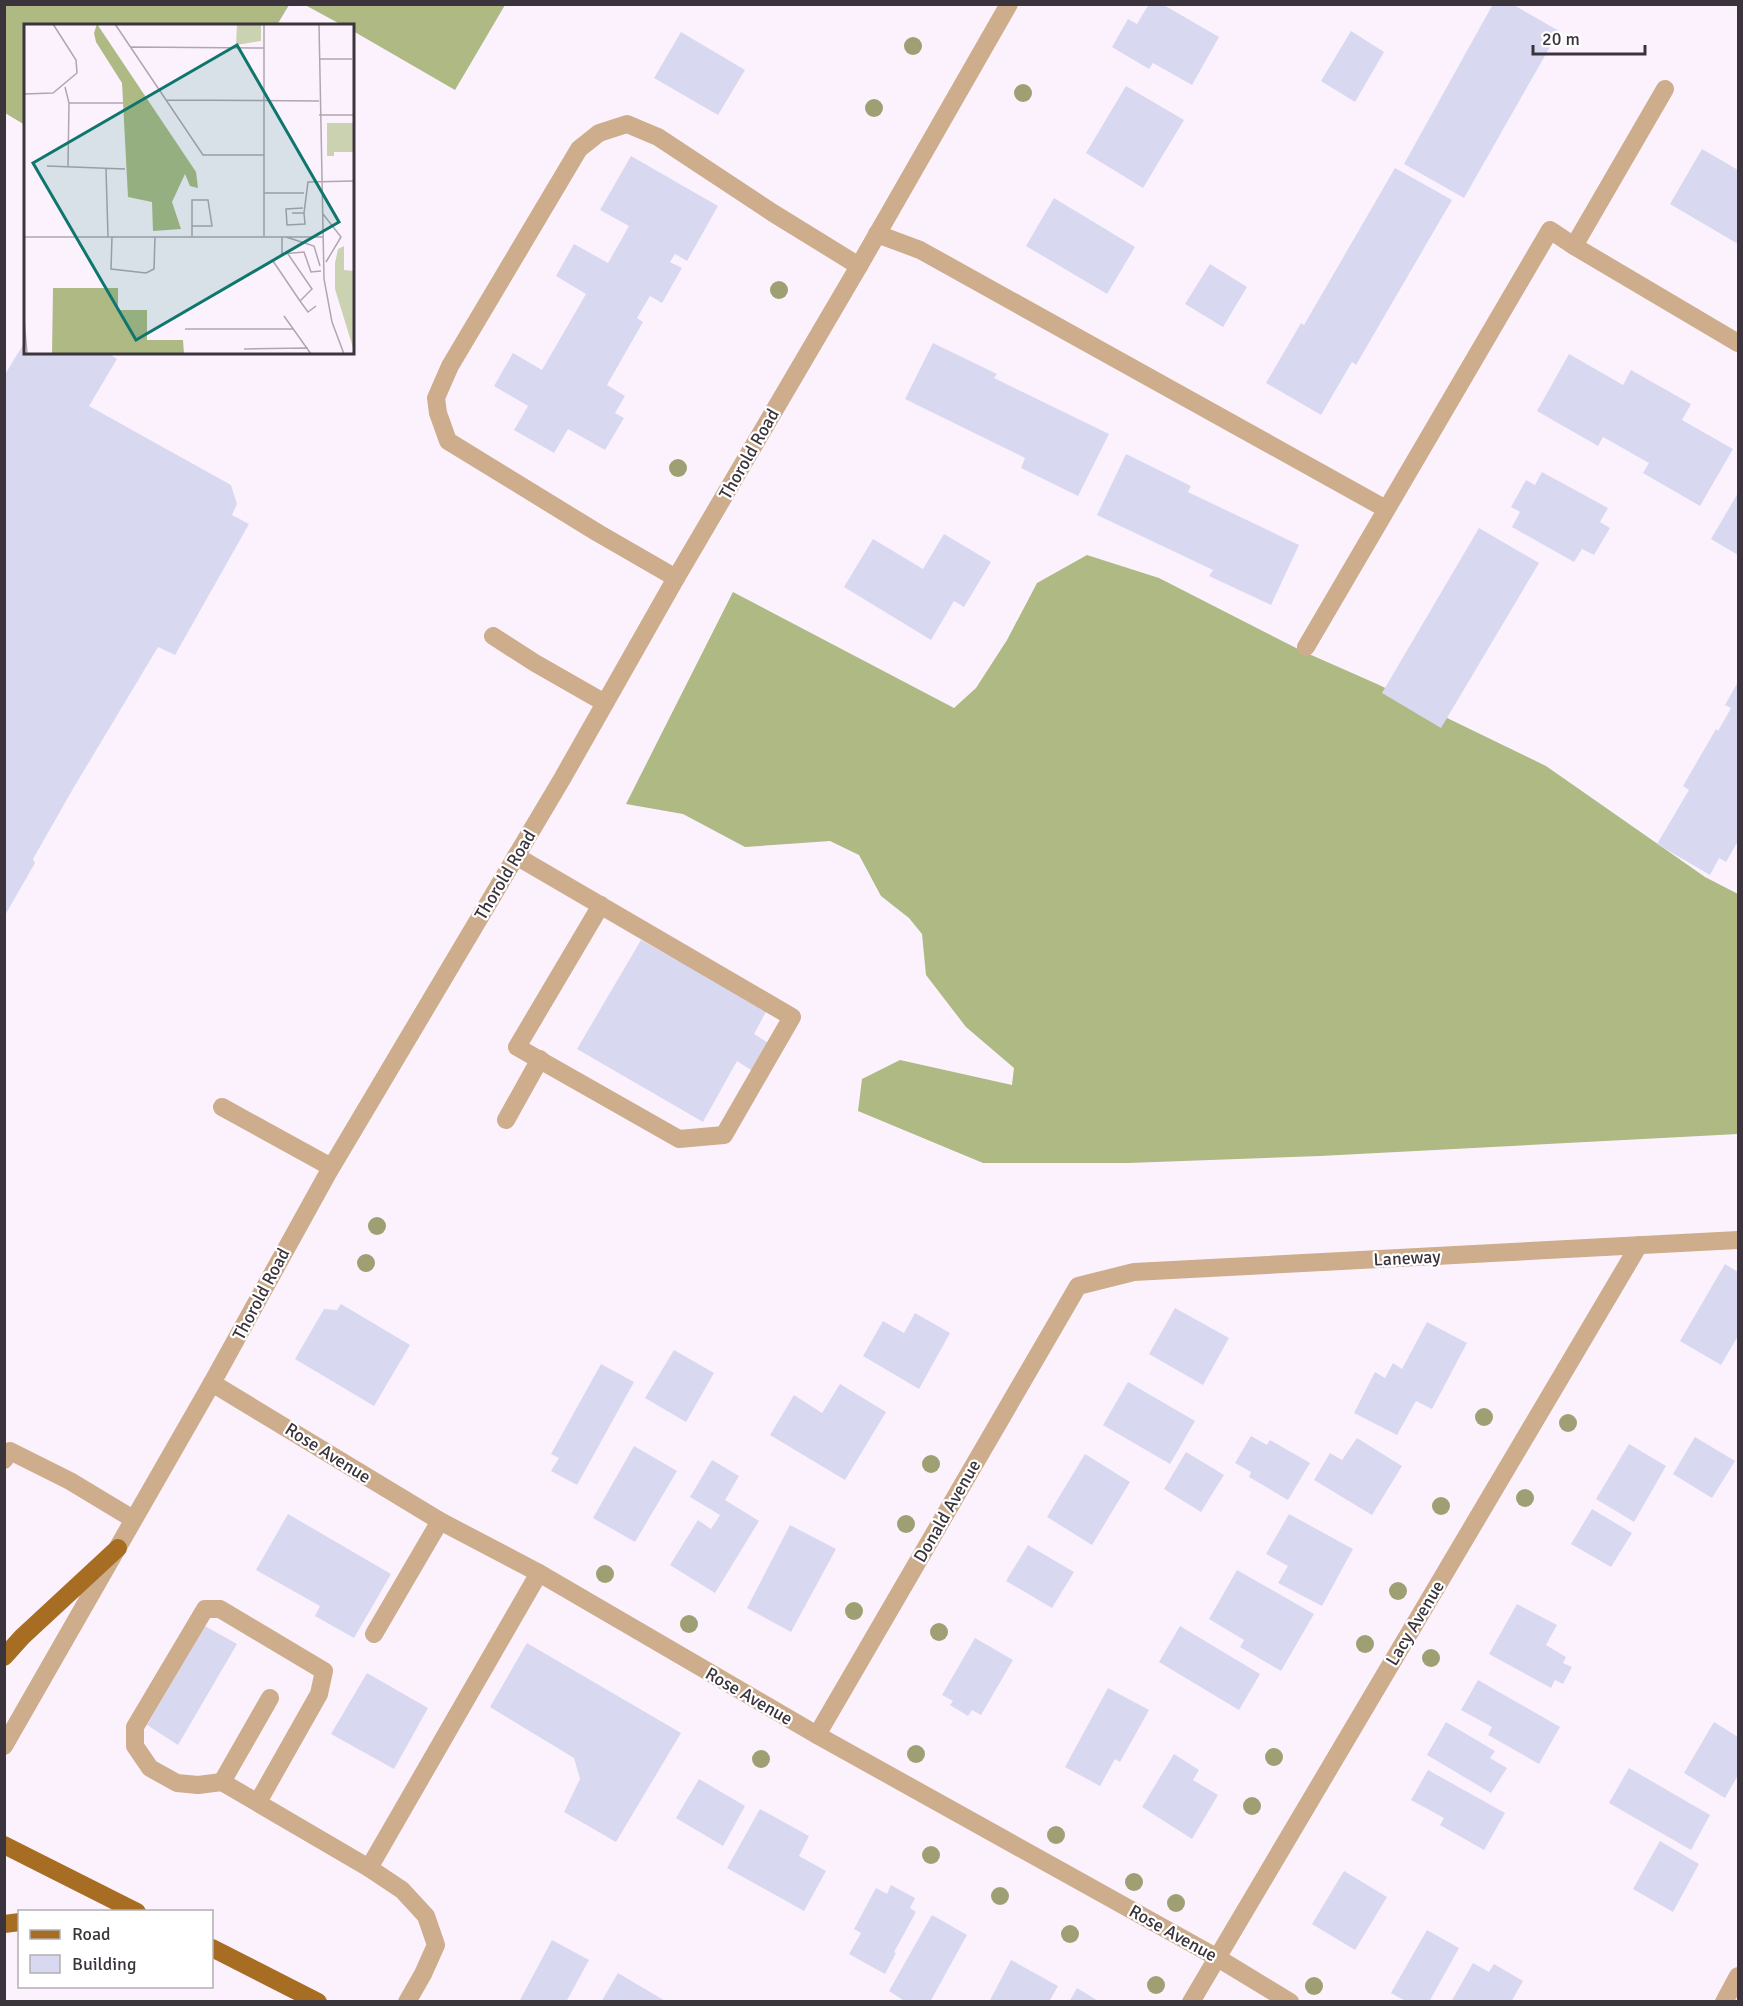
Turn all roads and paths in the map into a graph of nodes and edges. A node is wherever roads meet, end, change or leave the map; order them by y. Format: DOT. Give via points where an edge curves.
graph roads {
  1 [pos="1009,4"];
  2 [pos="1665,89"];
  3 [pos="877,234"];
  4 [pos="1574,246"];
  5 [pos="859,266"];
  6 [pos="1738,343"];
  7 [pos="1386,509"];
  8 [pos="676,578"];
  9 [pos="493,636"];
  10 [pos="1306,647"];
  11 [pos="605,703"];
  12 [pos="516,856"];
  13 [pos="601,905"];
  14 [pos="540,1059"];
  15 [pos="222,1107"];
  16 [pos="506,1120"];
  17 [pos="331,1167"];
  18 [pos="1738,1240"];
  19 [pos="1639,1245"];
  20 [pos="1078,1286"];
  21 [pos="212,1383"];
  22 [pos="4,1460"];
  23 [pos="133,1519"];
  24 [pos="440,1521"];
  25 [pos="118,1548"];
  26 [pos="538,1573"];
  27 [pos="374,1634"];
  28 [pos="4,1657"];
  29 [pos="270,1698"];
  30 [pos="817,1735"];
  31 [pos="4,1746"];
  32 [pos="222,1782"];
  33 [pos="258,1802"];
  34 [pos="4,1845"];
  35 [pos="369,1868"];
  36 [pos="135,1910"];
  37 [pos="213,1948"];
  38 [pos="1216,1957"];
  39 [pos="1738,1976"];
  40 [pos="318,2001"];
  41 [pos="407,2001"];
  42 [pos="1191,2001"];
  43 [pos="1290,2001"];
  44 [pos="1724,2001"];
  1 -- 3 [label="street, Thorold Road"];
  2 -- 4 [label="street"];
  3 -- 5 [label="street, Thorold Road"];
  3 -- 7 [label="street" via="920,250"];
  4 -- 6 [label="street"];
  4 -- 7 [label="street" via="1550,230"];
  5 -- 8 [label="street, Thorold Road"];
  5 -- 8 [label="street" via="658,137 627,124 599,133 579,148 450,366 436,398 448,441"];
  7 -- 10 [label="street"];
  8 -- 11 [label="street, Thorold Road"];
  9 -- 11 [label="street"];
  11 -- 12 [label="street, Thorold Road"];
  12 -- 13 [label="street"];
  12 -- 17 [label="street, Thorold Road"];
  13 -- 14 [label="street" via="517,1047"];
  13 -- 14 [label="street" via="792,1017 724,1135 679,1139"];
  14 -- 16 [label="street"];
  15 -- 17 [label="street"];
  17 -- 21 [label="street, Thorold Road"];
  18 -- 19 [label="street, Laneway"];
  19 -- 20 [label="street, Laneway" via="1134,1272"];
  19 -- 38 [label="street, Lacy Avenue"];
  20 -- 30 [label="street, Donald Avenue"];
  21 -- 23 [label="street, Thorold Road"];
  21 -- 24 [label="street, Rose Avenue"];
  22 -- 23 [label="street" via="10,1451"];
  23 -- 25 [label="street, Thorold Road"];
  24 -- 26 [label="street, Rose Avenue"];
  24 -- 27 [label="street"];
  25 -- 28 [label="main road"];
  25 -- 31 [label="street, Thorold Road"];
  26 -- 30 [label="street, Rose Avenue"];
  26 -- 35 [label="street"];
  29 -- 32 [label="street"];
  30 -- 38 [label="street, Rose Avenue"];
  32 -- 33 [label="street"];
  32 -- 33 [label="street" via="177,1783 150,1768 135,1746 135,1727 205,1609 220,1609 324,1671 320,1694"];
  33 -- 35 [label="street"];
  34 -- 36 [label="main road"];
  35 -- 41 [label="street" via="402,1890 426,1916 436,1945"];
  37 -- 40 [label="main road"];
  38 -- 42 [label="street, Lacy Avenue"];
  38 -- 43 [label="street, Rose Avenue"];
  39 -- 44 [label="street"];
}
